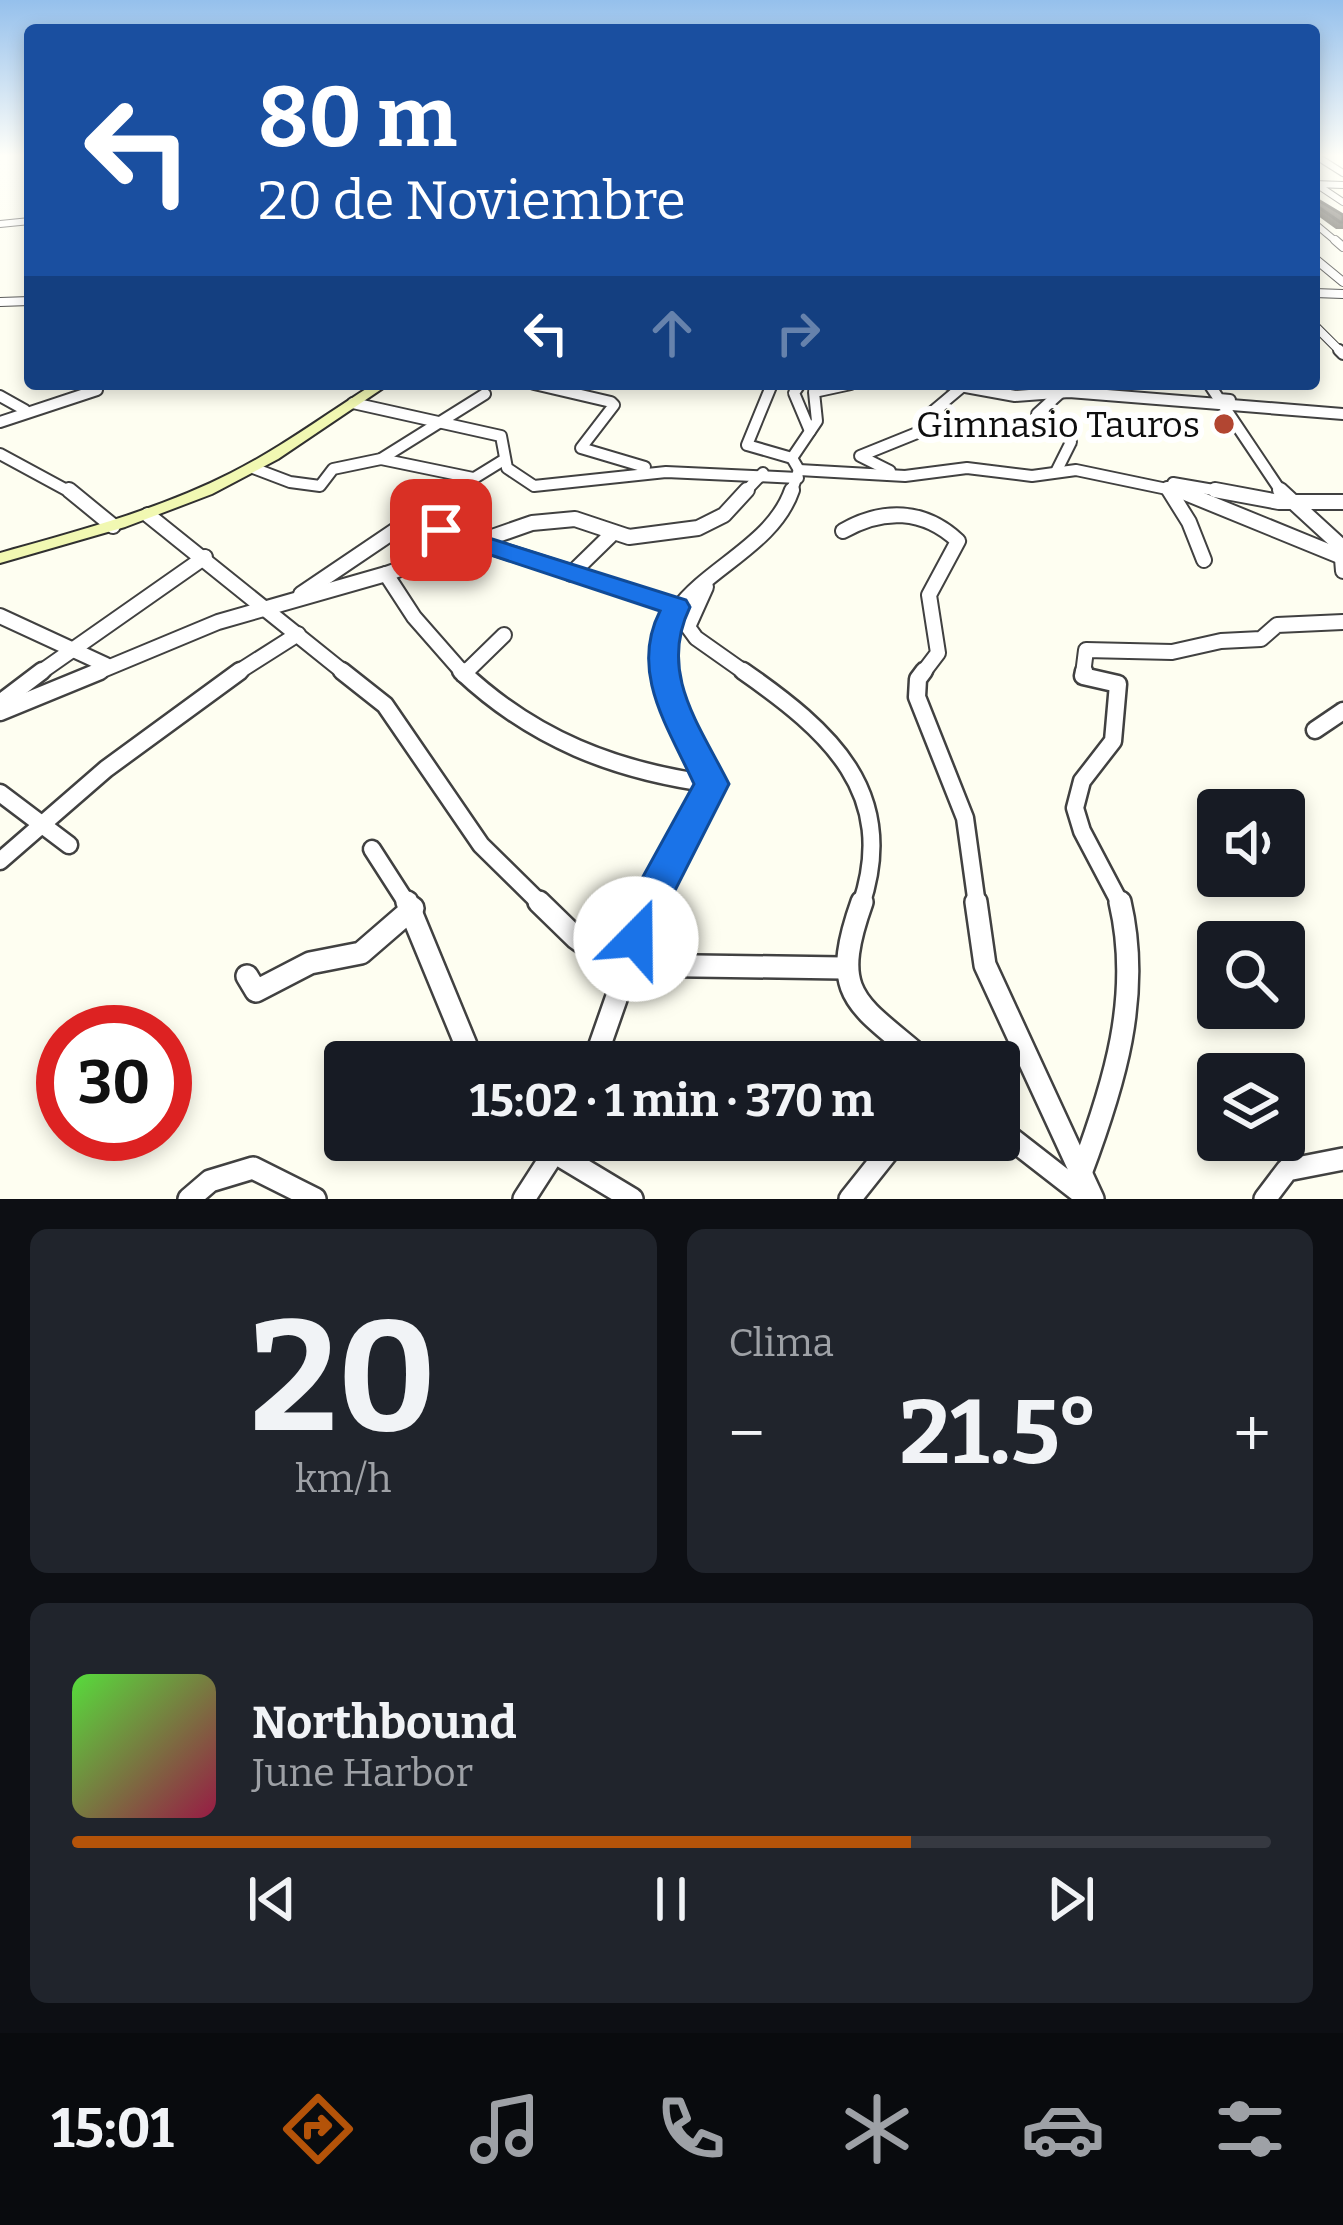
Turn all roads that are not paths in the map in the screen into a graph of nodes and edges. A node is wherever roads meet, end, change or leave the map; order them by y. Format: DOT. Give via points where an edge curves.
graph roads {
  1 [pos="1327,216"];
  2 [pos="1320,222"];
  3 [pos="1320,224"];
  4 [pos="1343,246"];
  5 [pos="1320,260"];
  6 [pos="1343,289"];
  7 [pos="97,390"];
  8 [pos="374,390"];
  9 [pos="557,390"];
  10 [pos="770,390"];
  11 [pos="796,390"];
  12 [pos="823,390"];
  13 [pos="958,390"];
  14 [pos="993,390"];
  15 [pos="1213,390"];
  16 [pos="1061,392"];
  17 [pos="485,394"];
  18 [pos="0,396"];
  19 [pos="353,403"];
  20 [pos="1222,404"];
  21 [pos="26,410"];
  22 [pos="1343,411"];
  23 [pos="0,422"];
  24 [pos="439,422"];
  25 [pos="1038,425"];
  26 [pos="810,431"];
  27 [pos="1071,442"];
  28 [pos="0,454"];
  29 [pos="381,459"];
  30 [pos="502,461"];
  31 [pos="253,468"];
  32 [pos="796,468"];
  33 [pos="668,471"];
  34 [pos="1056,472"];
  35 [pos="763,473"];
  36 [pos="905,476"];
  37 [pos="473,478"];
  38 [pos="1144,482"];
  39 [pos="1167,487"];
  40 [pos="1288,500"];
  41 [pos="1343,502"];
  42 [pos="148,514"];
  43 [pos="406,520"];
  44 [pos="113,526"];
  45 [pos="842,531"];
  46 [pos="613,532"];
  47 [pos="476,541"];
  48 [pos="205,557"];
  49 [pos="1342,557"];
  50 [pos="0,558"];
  51 [pos="1204,560"];
  52 [pos="1343,572"];
  53 [pos="716,573"];
  54 [pos="386,574"];
  55 [pos="571,574"];
  56 [pos="294,599"];
  57 [pos="676,607"];
  58 [pos="263,609"];
  59 [pos="0,616"];
  60 [pos="1343,622"];
  61 [pos="298,634"];
  62 [pos="504,635"];
  63 [pos="72,647"];
  64 [pos="106,665"];
  65 [pos="464,674"];
  66 [pos="0,708"];
  67 [pos="1343,711"];
  68 [pos="1315,730"];
  69 [pos="712,784"];
  70 [pos="0,793"];
  71 [pos="41,823"];
  72 [pos="69,844"];
  73 [pos="372,850"];
  74 [pos="0,861"];
  75 [pos="413,908"];
  76 [pos="842,968"];
  77 [pos="627,969"];
  78 [pos="251,983"];
  79 [pos="460,1041"];
  80 [pos="601,1041"];
  81 [pos="904,1041"];
  82 [pos="1020,1145"];
  83 [pos="1343,1159"];
  84 [pos="550,1161"];
  85 [pos="578,1161"];
  86 [pos="880,1161"];
  87 [pos="1081,1173"];
  88 [pos="211,1190"];
  89 [pos="189,1199"];
  90 [pos="315,1199"];
  91 [pos="524,1199"];
  92 [pos="632,1199"];
  93 [pos="850,1199"];
  94 [pos="1091,1199"];
  95 [pos="1265,1199"];
  1 -- 2 [label="street"];
  3 -- 4 [label="street"];
  5 -- 6 [label="street"];
  7 -- 21 [label="street"];
  8 -- 19 [label="main road"];
  9 -- 33 [label="street" via="614,405 581,446 586,452"];
  10 -- 32 [label="street" via="747,445"];
  11 -- 26 [label="street"];
  12 -- 26 [label="street" via="814,392"];
  13 -- 36 [label="street" via="917,433 860,456"];
  14 -- 16 [label="street"];
  15 -- 20 [label="street"];
  16 -- 20 [label="street"];
  16 -- 25 [label="street" via="1037,414"];
  17 -- 24 [label="street"];
  18 -- 21 [label="street"];
  19 -- 24 [label="street"];
  19 -- 31 [label="main road"];
  20 -- 22 [label="street"];
  20 -- 40 [label="street"];
  21 -- 23 [label="street"];
  24 -- 29 [label="street"];
  24 -- 30 [label="street" via="501,436"];
  26 -- 32 [label="street"];
  27 -- 34 [label="street"];
  28 -- 44 [label="street" via="68,490"];
  29 -- 31 [label="street" via="344,464 320,486"];
  29 -- 37 [label="street"];
  30 -- 33 [label="street" via="515,480 534,486"];
  30 -- 37 [label="street"];
  31 -- 42 [label="main road"];
  32 -- 35 [label="street"];
  32 -- 36 [label="street"];
  32 -- 53 [label="street" via="771,527"];
  33 -- 35 [label="street"];
  34 -- 36 [label="street" via="968,468"];
  34 -- 38 [label="street"];
  35 -- 46 [label="street" via="724,515 698,528"];
  37 -- 43 [label="street"];
  38 -- 39 [label="street"];
  38 -- 40 [label="street"];
  39 -- 49 [label="street"];
  39 -- 51 [label="street"];
  40 -- 41 [label="street"];
  40 -- 49 [label="street" via="1341,546"];
  42 -- 44 [label="main road"];
  42 -- 48 [label="street"];
  43 -- 47 [label="street"];
  43 -- 56 [label="street"];
  44 -- 50 [label="main road"];
  45 -- 87 [label="street" via="868,517 905,514 938,524 958,541 927,603 938,653 916,683 917,697 965,818 985,965"];
  46 -- 47 [label="street" via="575,519"];
  46 -- 55 [label="street"];
  47 -- 54 [label="street"];
  47 -- 55 [label="street"];
  48 -- 58 [label="street"];
  48 -- 63 [label="street"];
  49 -- 52 [label="street"];
  53 -- 57 [label="street"];
  53 -- 76 [label="street" via="688,627 809,722 847,770 872,827 874,859"];
  54 -- 56 [label="street"];
  54 -- 65 [label="street"];
  55 -- 57 [label="street"];
  56 -- 58 [label="street"];
  57 -- 69 [label="street" via="662,636 664,684"];
  58 -- 61 [label="street"];
  58 -- 64 [label="street"];
  59 -- 63 [label="street"];
  60 -- 87 [label="street" via="1277,625 1261,640 1187,650 1086,650 1083,676 1118,684 1118,698 1110,748 1080,779 1074,804 1081,832 1110,871 1132,976"];
  61 -- 71 [label="street" via="124,752"];
  61 -- 77 [label="street" via="385,705 481,845 526,894 575,938"];
  62 -- 65 [label="street"];
  63 -- 64 [label="street"];
  63 -- 66 [label="street"];
  64 -- 66 [label="street"];
  65 -- 69 [label="street" via="543,735 637,771"];
  67 -- 68 [label="street"];
  69 -- 77 [label="street" via="644,913"];
  70 -- 71 [label="street"];
  71 -- 72 [label="street"];
  71 -- 74 [label="street"];
  73 -- 75 [label="street"];
  75 -- 78 [label="street" via="361,953"];
  75 -- 79 [label="street"];
  76 -- 77 [label="street"];
  76 -- 81 [label="street" via="849,990"];
  77 -- 80 [label="street"];
  82 -- 94 [label="street"];
  83 -- 95 [label="street" via="1287,1170"];
  84 -- 91 [label="street"];
  85 -- 92 [label="street"];
  86 -- 93 [label="street"];
  87 -- 94 [label="street"];
  88 -- 89 [label="street"];
  88 -- 90 [label="street" via="253,1168"];
}
